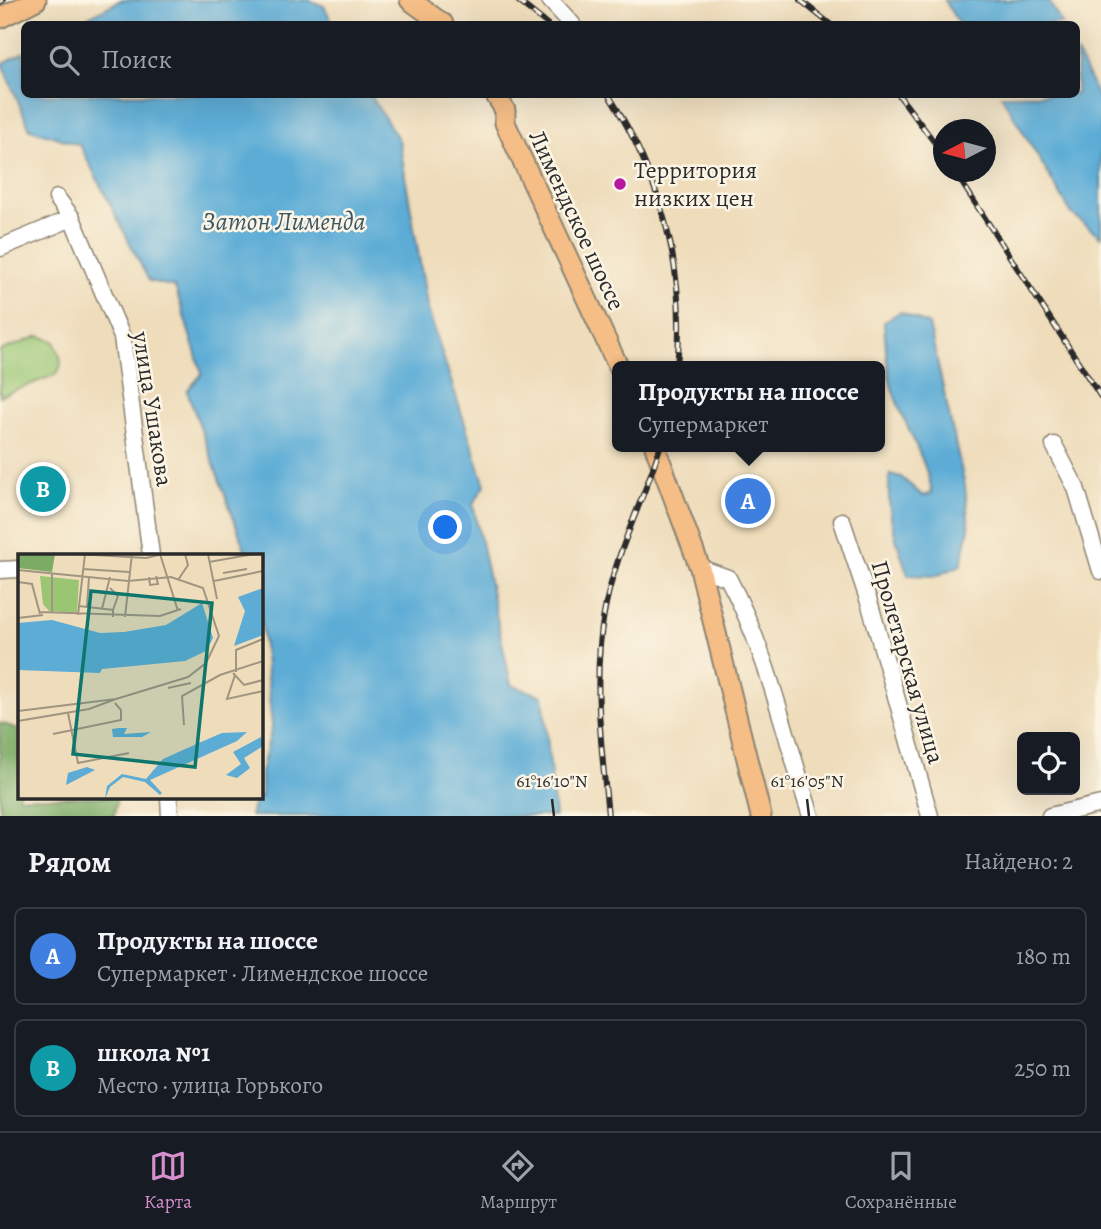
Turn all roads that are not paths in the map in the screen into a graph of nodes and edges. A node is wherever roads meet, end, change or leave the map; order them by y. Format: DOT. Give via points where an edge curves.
graph roads {
  1 [pos="36,0"];
  2 [pos="410,0"];
  3 [pos="550,0"];
  4 [pos="0,18"];
  5 [pos="439,21"];
  6 [pos="569,21"];
  7 [pos="498,98"];
  8 [pos="57,198"];
  9 [pos="72,218"];
  10 [pos="0,248"];
  11 [pos="616,361"];
  12 [pos="1054,445"];
  13 [pos="657,452"];
  14 [pos="842,521"];
  15 [pos="151,554"];
  16 [pos="700,568"];
  17 [pos="18,569"];
  18 [pos="0,570"];
  19 [pos="1101,571"];
  20 [pos="1101,804"];
  21 [pos="761,816"];
  22 [pos="811,816"];
  23 [pos="930,816"];
  24 [pos="1050,816"];
  1 -- 4 [label="main road"];
  2 -- 5 [label="main road"];
  3 -- 6 [label="street"];
  7 -- 11 [label="main road, Лимендское шоссе"];
  8 -- 9 [label="street, улица Ушакова"];
  9 -- 10 [label="street"];
  9 -- 15 [label="street, улица Ушакова" via="122,337"];
  12 -- 19 [label="street" via="1076,488"];
  13 -- 16 [label="main road"];
  14 -- 23 [label="street, Пролетарская улица"];
  16 -- 21 [label="main road"];
  16 -- 22 [label="street" via="728,578 747,613 792,744"];
  17 -- 18 [label="street"];
  20 -- 24 [label="street"];
}
